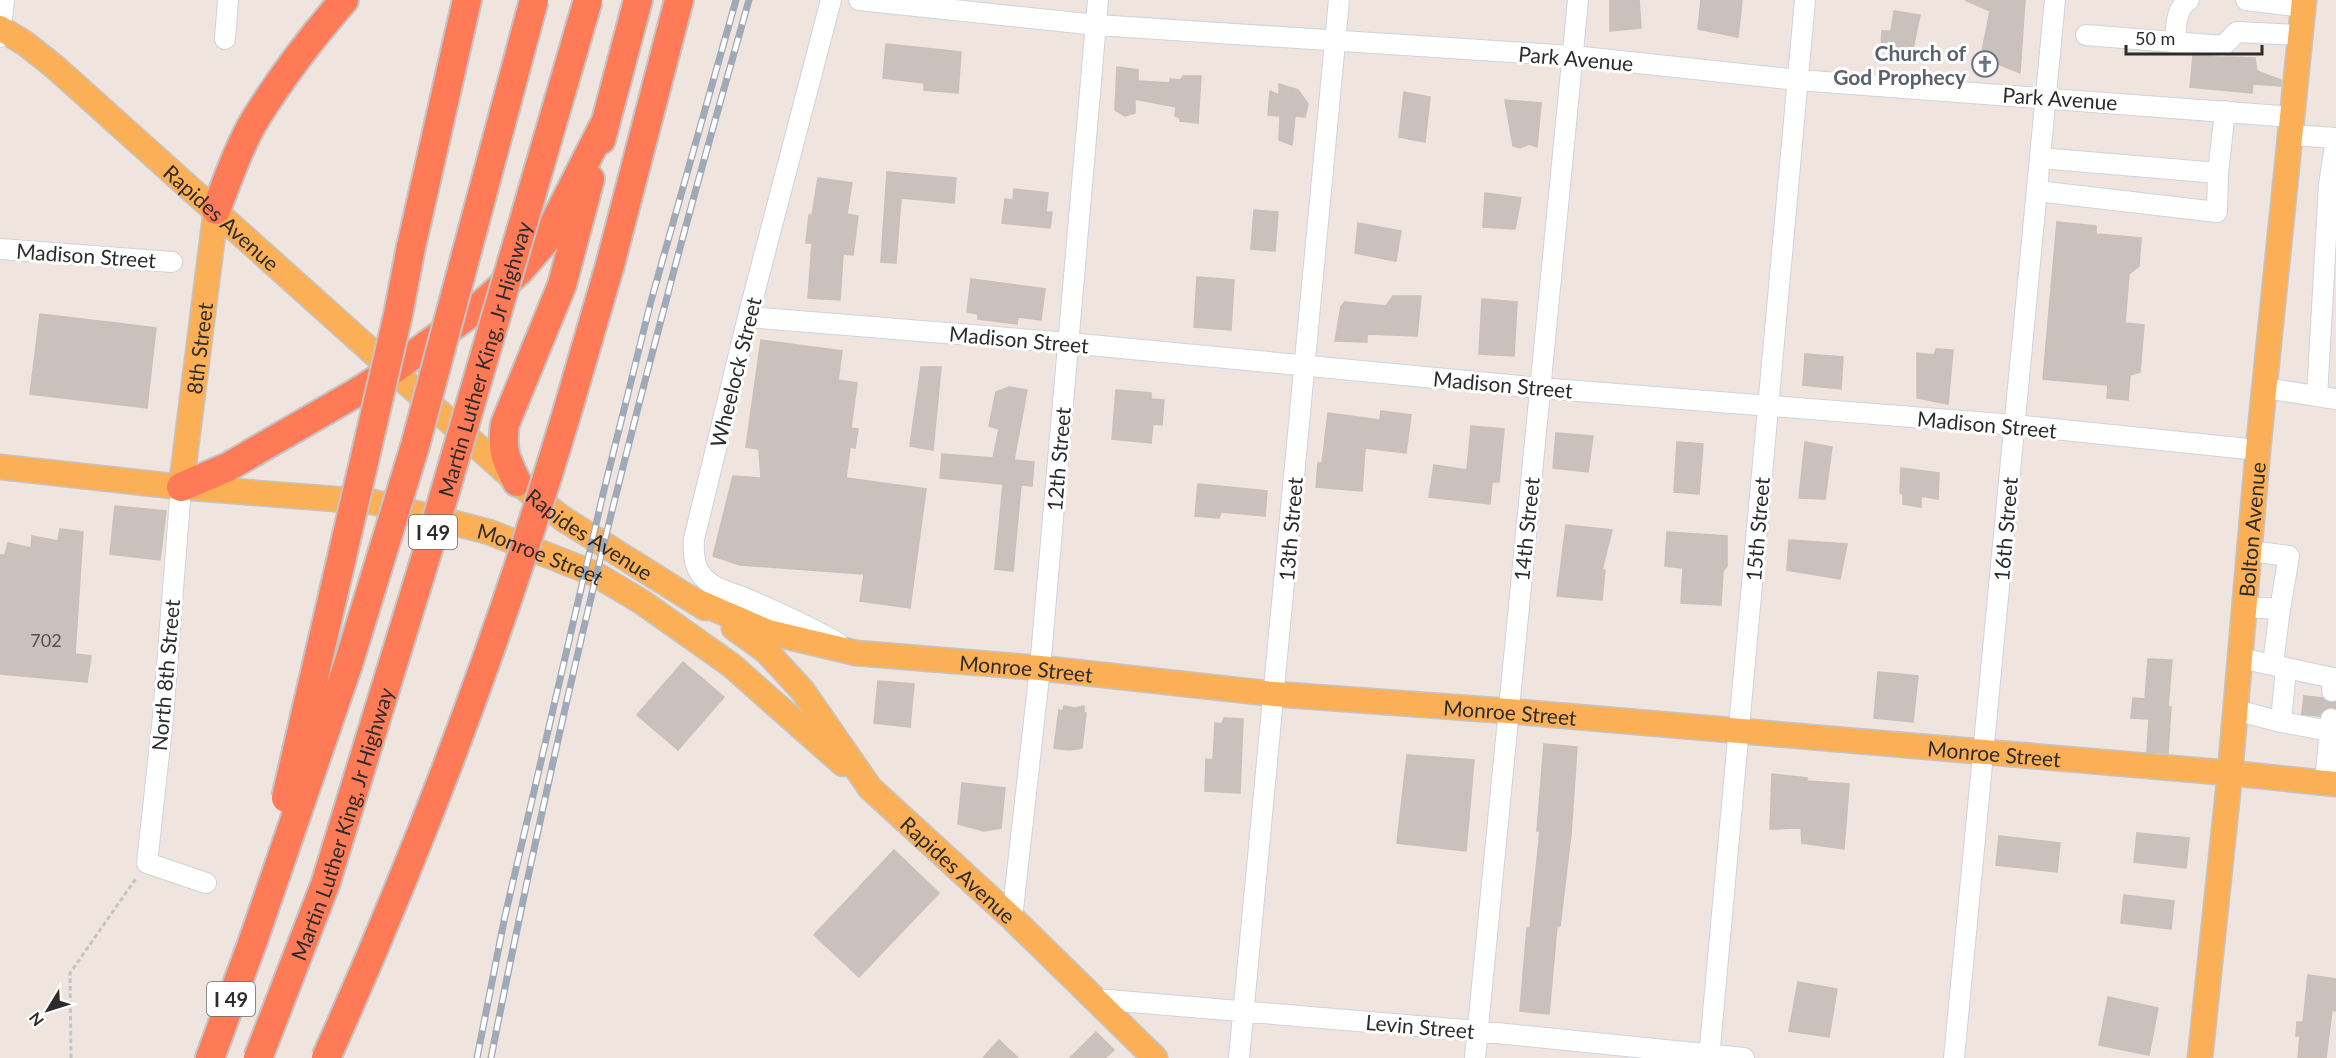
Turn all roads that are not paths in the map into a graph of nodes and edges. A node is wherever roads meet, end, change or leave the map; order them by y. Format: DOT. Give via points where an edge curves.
graph roads {
  1 [pos="4,0"];
  2 [pos="228,0"];
  3 [pos="344,0"];
  4 [pos="467,0"];
  5 [pos="534,0"];
  6 [pos="588,0"];
  7 [pos="638,0"];
  8 [pos="679,0"];
  9 [pos="831,0"];
  10 [pos="859,0"];
  11 [pos="1098,0"];
  12 [pos="1339,0"];
  13 [pos="1578,0"];
  14 [pos="1805,0"];
  15 [pos="2055,0"];
  16 [pos="2189,0"];
  17 [pos="2246,0"];
  18 [pos="2303,4"];
  19 [pos="1096,25"];
  20 [pos="0,29"];
  21 [pos="2301,35"];
  22 [pos="2086,36"];
  23 [pos="0,37"];
  24 [pos="225,39"];
  25 [pos="1335,41"];
  26 [pos="2175,44"];
  27 [pos="1573,56"];
  28 [pos="1798,80"];
  29 [pos="2046,97"];
  30 [pos="2225,111"];
  31 [pos="606,121"];
  32 [pos="2292,126"];
  33 [pos="2336,139"];
  34 [pos="2040,158"];
  35 [pos="2218,173"];
  36 [pos="2333,186"];
  37 [pos="2037,191"];
  38 [pos="216,210"];
  39 [pos="0,249"];
  40 [pos="171,262"];
  41 [pos="748,317"];
  42 [pos="1069,343"];
  43 [pos="1305,364"];
  44 [pos="394,369"];
  45 [pos="1540,388"];
  46 [pos="2265,388"];
  47 [pos="2327,397"];
  48 [pos="1768,407"];
  49 [pos="2015,425"];
  50 [pos="2258,450"];
  51 [pos="0,467"];
  52 [pos="518,482"];
  53 [pos="181,487"];
  54 [pos="2250,551"];
  55 [pos="692,599"];
  56 [pos="2245,607"];
  57 [pos="2280,609"];
  58 [pos="856,653"];
  59 [pos="2240,658"];
  60 [pos="2279,666"];
  61 [pos="1040,668"];
  62 [pos="2320,685"];
  63 [pos="1274,694"];
  64 [pos="2236,710"];
  65 [pos="1508,711"];
  66 [pos="2281,722"];
  67 [pos="1738,731"];
  68 [pos="1983,753"];
  69 [pos="2230,773"];
  70 [pos="2331,783"];
  71 [pos="870,788"];
  72 [pos="206,883"];
  73 [pos="1012,918"];
  74 [pos="254,940"];
  75 [pos="1096,999"];
  76 [pos="1243,1011"];
  77 [pos="1477,1031"];
  78 [pos="1709,1056"];
  79 [pos="210,1058"];
  80 [pos="258,1058"];
  81 [pos="326,1058"];
  82 [pos="1155,1058"];
  83 [pos="1239,1058"];
  84 [pos="1475,1058"];
  85 [pos="1744,1058"];
  86 [pos="1954,1058"];
  87 [pos="2200,1058"];
  1 -- 20 [label="street"];
  2 -- 24 [label="street"];
  3 -- 38 [label="highway" via="311,38 255,119"];
  4 -- 74 [label="highway, bridge"];
  5 -- 74 [label="highway, Martin Luther King, Jr Highway / I 49, bridge" via="415,446 348,664"];
  6 -- 80 [label="highway, Martin Luther King, Jr Highway / I 49, bridge" via="431,540 325,885"];
  7 -- 31 [label="highway"];
  8 -- 81 [label="highway, bridge" via="563,429 501,620 380,937"];
  9 -- 41 [label="street, Wheelock Street"];
  10 -- 19 [label="street, Park Avenue"];
  11 -- 19 [label="street, 12th Street"];
  12 -- 25 [label="street, 13th Street"];
  13 -- 27 [label="street, 14th Street"];
  14 -- 28 [label="street, 15th Street"];
  15 -- 29 [label="street, 16th Street"];
  16 -- 26 [label="street" via="2179,12"];
  17 -- 18 [label="street"];
  18 -- 21 [label="main road, Bolton Avenue"];
  19 -- 25 [label="street, Park Avenue"];
  19 -- 42 [label="street, 12th Street"];
  20 -- 23 [label="street"];
  20 -- 38 [label="main road, Rapides Avenue" via="56,68"];
  21 -- 26 [label="street" via="2237,32 2223,46"];
  21 -- 32 [label="main road, Bolton Avenue"];
  22 -- 26 [label="street"];
  25 -- 27 [label="street, Park Avenue"];
  25 -- 43 [label="street, 13th Street"];
  27 -- 28 [label="street, Park Avenue"];
  27 -- 45 [label="street, 14th Street"];
  28 -- 29 [label="street, Park Avenue"];
  28 -- 48 [label="street, 15th Street"];
  29 -- 30 [label="street, Park Avenue"];
  29 -- 34 [label="street, 16th Street"];
  30 -- 32 [label="street, Park Avenue"];
  30 -- 35 [label="street"];
  31 -- 44 [label="highway" via="545,241 479,307"];
  31 -- 52 [label="highway" via="562,285 505,424 505,459"];
  32 -- 33 [label="street, Park Avenue"];
  32 -- 46 [label="main road, Bolton Avenue"];
  33 -- 36 [label="street"];
  34 -- 35 [label="street"];
  34 -- 37 [label="street, 16th Street"];
  35 -- 37 [label="street" via="2217,212"];
  36 -- 47 [label="street"];
  37 -- 49 [label="street, 16th Street"];
  38 -- 44 [label="main road, Rapides Avenue"];
  38 -- 53 [label="main road, 8th Street"];
  39 -- 40 [label="street, Madison Street"];
  41 -- 42 [label="street, Madison Street"];
  41 -- 58 [label="street, Wheelock Street" via="694,539 697,568 716,588 801,622"];
  42 -- 43 [label="street, Madison Street"];
  42 -- 61 [label="street, 12th Street"];
  43 -- 45 [label="street, Madison Street"];
  43 -- 63 [label="street, 13th Street"];
  44 -- 52 [label="main road, Rapides Avenue"];
  44 -- 53 [label="highway" via="256,452"];
  45 -- 48 [label="street, Madison Street"];
  45 -- 65 [label="street, 14th Street"];
  46 -- 47 [label="street"];
  46 -- 50 [label="main road, Bolton Avenue"];
  48 -- 49 [label="street, Madison Street"];
  48 -- 67 [label="street, 15th Street"];
  49 -- 50 [label="street, Madison Street"];
  49 -- 68 [label="street, 16th Street"];
  50 -- 54 [label="main road, Bolton Avenue"];
  51 -- 53 [label="main road, Monroe Street"];
  52 -- 55 [label="main road, Rapides Avenue" via="596,541"];
  53 -- 71 [label="main road, Monroe Street" via="372,502 489,532 552,555 595,574 642,602 731,665"];
  53 -- 72 [label="street, North 8th Street" via="147,863"];
  54 -- 56 [label="main road, Bolton Avenue"];
  54 -- 57 [label="street" via="2289,556"];
  55 -- 58 [label="main road, Monroe Street" via="768,632"];
  55 -- 71 [label="main road, Rapides Avenue" via="766,651 802,690"];
  56 -- 57 [label="street"];
  56 -- 59 [label="main road, Bolton Avenue"];
  57 -- 60 [label="street"];
  58 -- 61 [label="main road, Monroe Street"];
  59 -- 60 [label="street"];
  59 -- 64 [label="main road, Bolton Avenue"];
  60 -- 62 [label="street"];
  60 -- 66 [label="street"];
  61 -- 63 [label="main road, Monroe Street"];
  61 -- 73 [label="street, 12th Street"];
  63 -- 65 [label="main road, Monroe Street"];
  63 -- 76 [label="street, 13th Street"];
  64 -- 66 [label="street"];
  64 -- 69 [label="main road, Bolton Avenue"];
  65 -- 67 [label="main road, Monroe Street"];
  65 -- 77 [label="street, 14th Street"];
  66 -- 70 [label="street" via="2320,723"];
  67 -- 68 [label="main road, Monroe Street"];
  67 -- 78 [label="street, 15th Street"];
  68 -- 69 [label="main road, Monroe Street"];
  68 -- 86 [label="street, 16th Street"];
  69 -- 70 [label="main road, Monroe Street"];
  69 -- 87 [label="main road, Bolton Avenue"];
  71 -- 73 [label="main road, Rapides Avenue"];
  73 -- 75 [label="main road, Rapides Avenue"];
  74 -- 79 [label="highway, Martin Luther King, Jr Highway / I 49"];
  75 -- 76 [label="street, Levin Street"];
  75 -- 82 [label="main road, Rapides Avenue"];
  76 -- 77 [label="street, Levin Street"];
  76 -- 83 [label="street, 13th Street"];
  77 -- 78 [label="street, Levin Street"];
  77 -- 84 [label="street, 14th Street"];
  78 -- 85 [label="street, Levin Street"];
}
